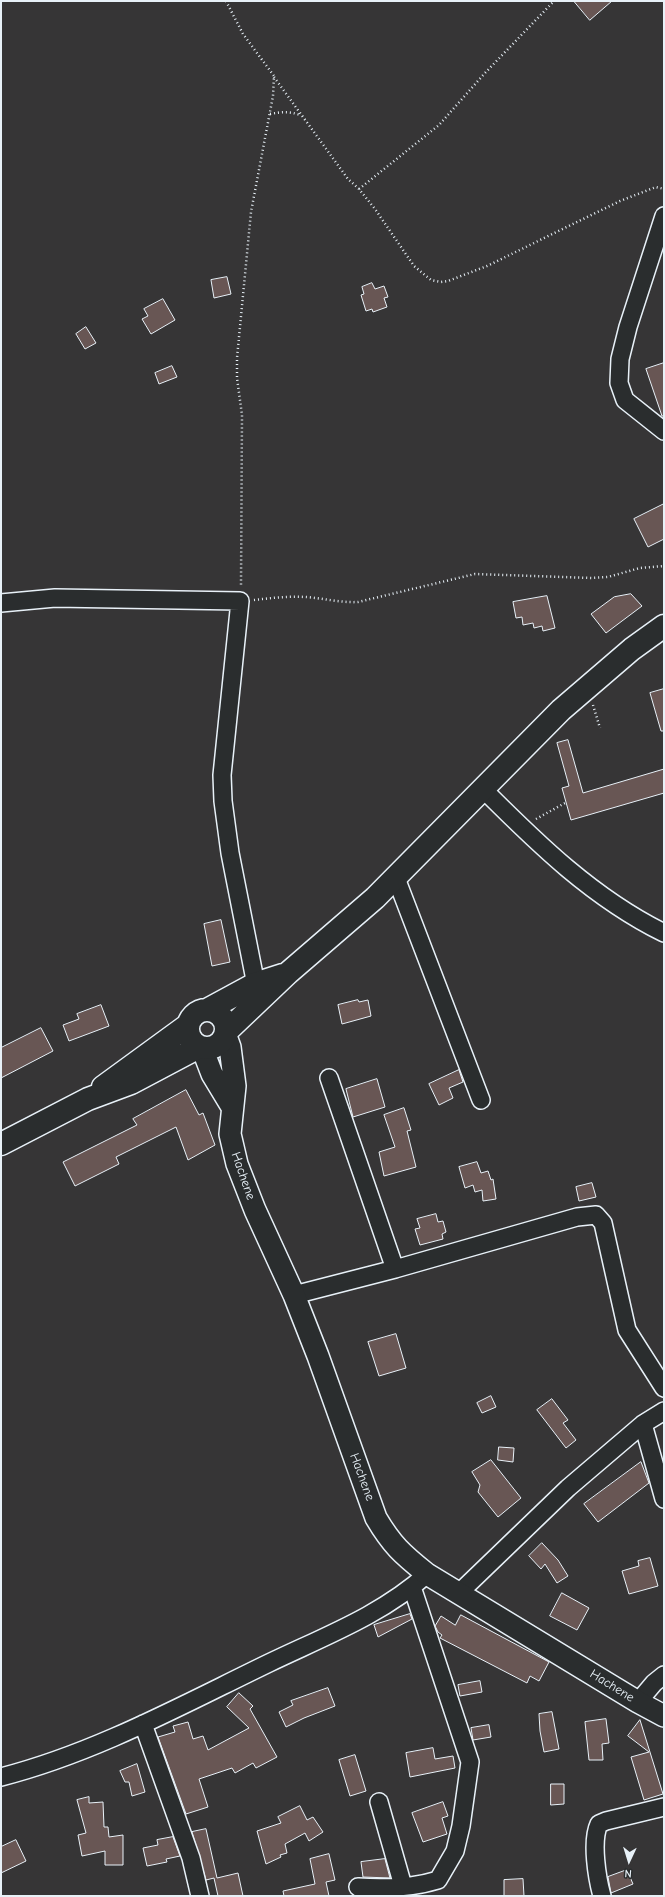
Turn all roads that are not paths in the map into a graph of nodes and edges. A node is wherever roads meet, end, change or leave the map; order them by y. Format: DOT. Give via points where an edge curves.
graph roads {
  1 [pos="664,216"];
  2 [pos="664,431"];
  3 [pos="1,603"];
  4 [pos="664,626"];
  5 [pos="483,789"];
  6 [pos="396,878"];
  7 [pos="663,931"];
  8 [pos="258,993"];
  9 [pos="207,1010"];
  10 [pos="188,1025"];
  11 [pos="226,1034"];
  12 [pos="201,1048"];
  13 [pos="329,1078"];
  14 [pos="88,1099"];
  15 [pos="481,1100"];
  16 [pos="232,1107"];
  17 [pos="1,1144"];
  18 [pos="395,1269"];
  19 [pos="294,1295"];
  20 [pos="664,1388"];
  21 [pos="664,1411"];
  22 [pos="644,1424"];
  23 [pos="664,1499"];
  24 [pos="427,1574"];
  25 [pos="412,1588"];
  26 [pos="460,1592"];
  27 [pos="664,1675"];
  28 [pos="638,1702"];
  29 [pos="664,1716"];
  30 [pos="143,1724"];
  31 [pos="1,1776"];
  32 [pos="378,1802"];
  33 [pos="664,1806"];
  34 [pos="403,1886"];
  35 [pos="358,1887"];
  36 [pos="384,1893"];
  37 [pos="200,1896"];
  38 [pos="602,1896"];
  1 -- 2 [label="street" via="628,328 620,359 619,383 625,400"];
  3 -- 8 [label="street" via="55,598 240,601 223,769 223,802 230,853"];
  4 -- 5 [label="main road" via="561,710"];
  5 -- 6 [label="main road"];
  5 -- 7 [label="street" via="585,884 644,922"];
  6 -- 8 [label="main road" via="288,973"];
  6 -- 15 [label="street"];
  8 -- 9 [label="main road"];
  8 -- 11 [label="main road"];
  9 -- 10 [label="main road" via="195,1014"];
  9 -- 11 [label="main road" via="219,1014 226,1024"];
  10 -- 12 [label="main road" via="188,1034 192,1042"];
  10 -- 14 [label="main road"];
  11 -- 12 [label="main road" via="216,1047"];
  11 -- 16 [label="street, Hachene" via="235,1086"];
  12 -- 14 [label="main road" via="132,1083"];
  12 -- 16 [label="street" via="212,1074"];
  13 -- 18 [label="street"];
  14 -- 17 [label="main road"];
  16 -- 19 [label="street, Hachene" via="230,1134 237,1164"];
  18 -- 19 [label="street"];
  18 -- 20 [label="street" via="577,1216 596,1215 603,1223 627,1330"];
  19 -- 24 [label="street, Hachene" via="376,1518 389,1540"];
  21 -- 22 [label="street"];
  22 -- 23 [label="street"];
  22 -- 26 [label="street" via="568,1488"];
  24 -- 25 [label="street"];
  24 -- 26 [label="street, Hachene"];
  25 -- 30 [label="street" via="370,1614"];
  25 -- 34 [label="street" via="470,1762 461,1826 455,1851 445,1870 438,1880"];
  26 -- 28 [label="street, Hachene"];
  27 -- 28 [label="street"];
  28 -- 29 [label="street, Hachene"];
  30 -- 31 [label="street" via="33,1768"];
  30 -- 37 [label="street" via="191,1858"];
  32 -- 34 [label="street"];
  33 -- 38 [label="street" via="599,1824 595,1841"];
  34 -- 36 [label="street"];
  35 -- 36 [label="street"];
}
